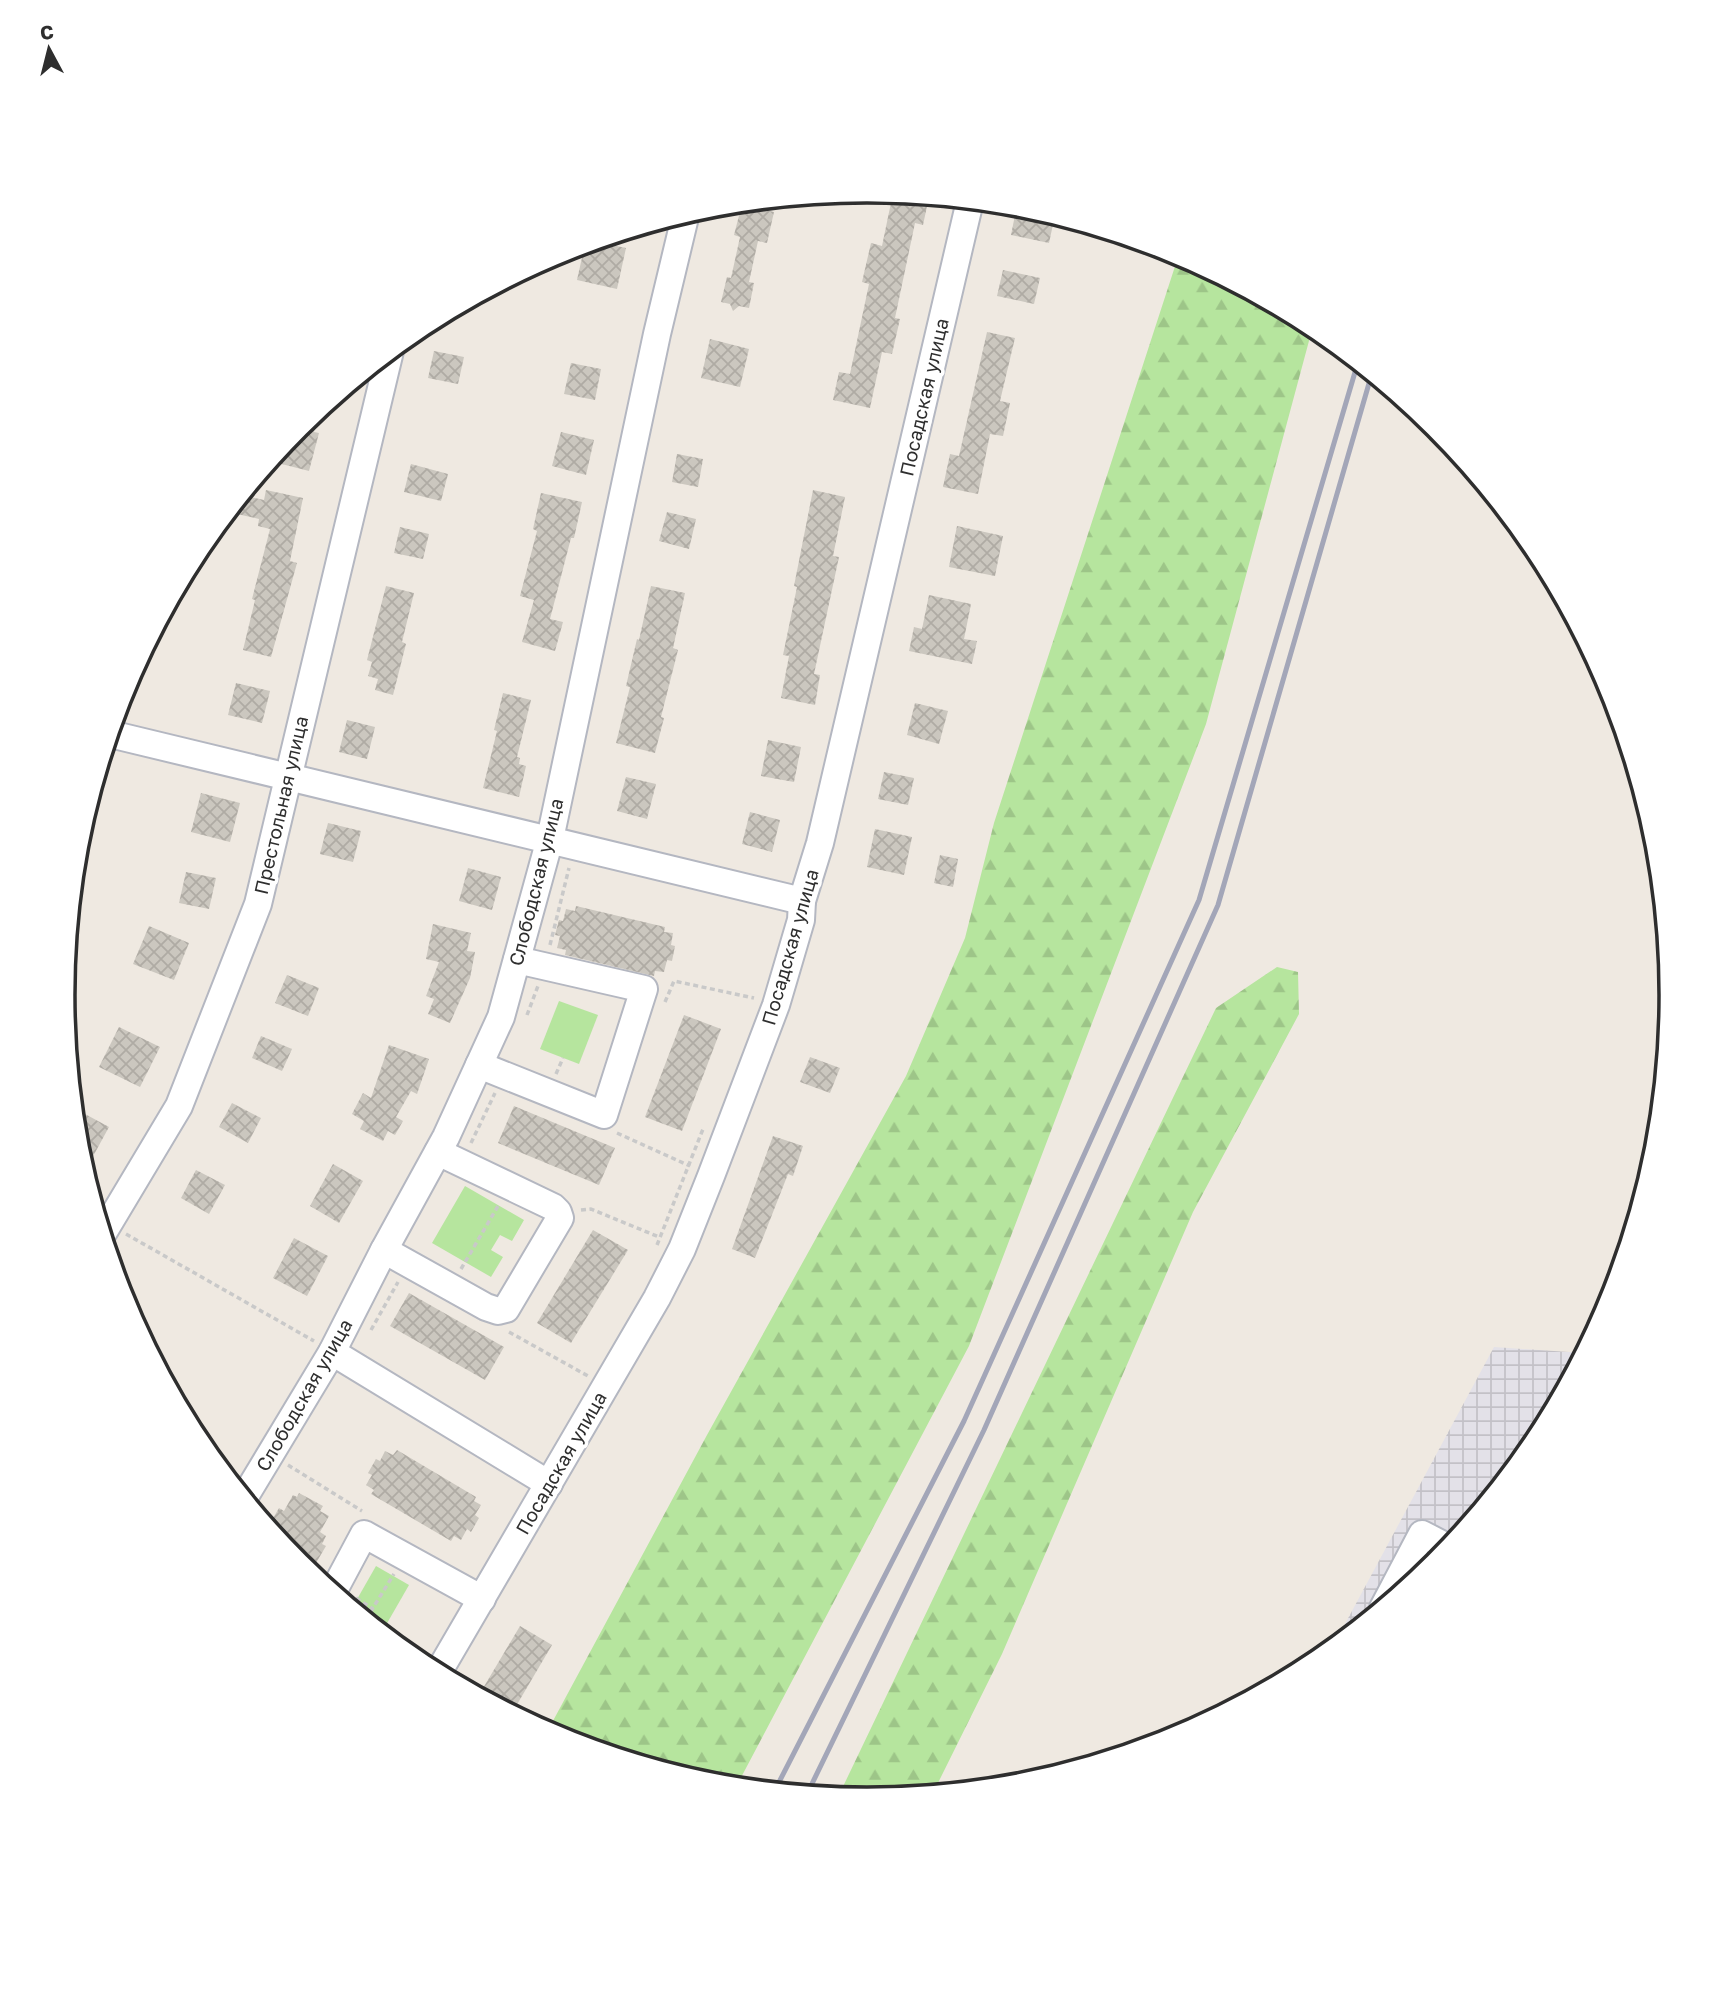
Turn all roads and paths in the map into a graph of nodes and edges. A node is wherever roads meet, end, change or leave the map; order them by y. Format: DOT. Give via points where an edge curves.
graph roads {
  1 [pos="968,210"];
  2 [pos="683,225"];
  3 [pos="387,365"];
  4 [pos="119,736"];
  5 [pos="286,778"];
  6 [pos="550,839"];
  7 [pos="802,901"];
  8 [pos="517,960"];
  9 [pos="758,986"];
  10 [pos="664,1006"];
  11 [pos="479,1065"];
  12 [pos="703,1126"];
  13 [pos="613,1131"];
  14 [pos="438,1152"];
  15 [pos="700,1170"];
  16 [pos="509,1186"];
  17 [pos="558,1212"];
  18 [pos="107,1218"];
  19 [pos="111,1229"];
  20 [pos="665,1245"];
  21 [pos="384,1250"];
  22 [pos="450,1287"];
  23 [pos="332,1352"];
  24 [pos="589,1376"];
  25 [pos="583,1387"];
  26 [pos="549,1484"];
  27 [pos="249,1489"];
  28 [pos="1439,1543"];
  29 [pos="405,1556"];
  30 [pos="337,1584"];
  31 [pos="1394,1587"];
  32 [pos="482,1599"];
  33 [pos="370,1612"];
  34 [pos="443,1664"];
  1 -- 7 [label="street, Посадская улица" via="820,843"];
  2 -- 6 [label="street, Слободская улица"];
  3 -- 5 [label="street, Престольная улица"];
  4 -- 5 [label="street"];
  5 -- 6 [label="street"];
  5 -- 18 [label="street, Престольная улица" via="258,904 179,1106"];
  6 -- 7 [label="street"];
  6 -- 8 [label="street, Слободская улица"];
  7 -- 15 [label="street, Посадская улица" via="802,920 776,1005"];
  8 -- 11 [label="street, Слободская улица" via="501,1017"];
  8 -- 11 [label="street" via="644,989 604,1115"];
  9 -- 10 [label="path" via="755,998 674,981"];
  11 -- 14 [label="street, Слободская улица"];
  12 -- 15 [label="path"];
  13 -- 15 [label="path"];
  14 -- 16 [label="street"];
  14 -- 21 [label="street, Слободская улица"];
  15 -- 20 [label="street, Посадская улица"];
  15 -- 20 [label="path"];
  16 -- 17 [label="street"];
  16 -- 22 [label="path"];
  17 -- 20 [label="path" via="591,1209"];
  17 -- 22 [label="street" via="560,1218 506,1309 486,1307"];
  19 -- 23 [label="path"];
  20 -- 26 [label="street, Посадская улица" via="657,1298"];
  21 -- 22 [label="street"];
  21 -- 23 [label="street, Слободская улица"];
  23 -- 26 [label="street"];
  23 -- 27 [label="street, Слободская улица"];
  24 -- 25 [label="path"];
  26 -- 32 [label="street, Посадская улица"];
  28 -- 31 [label="street" via="1422,1534"];
  29 -- 30 [label="street" via="364,1534"];
  29 -- 32 [label="street"];
  29 -- 33 [label="path"];
  32 -- 34 [label="street, Посадская улица"];
}
